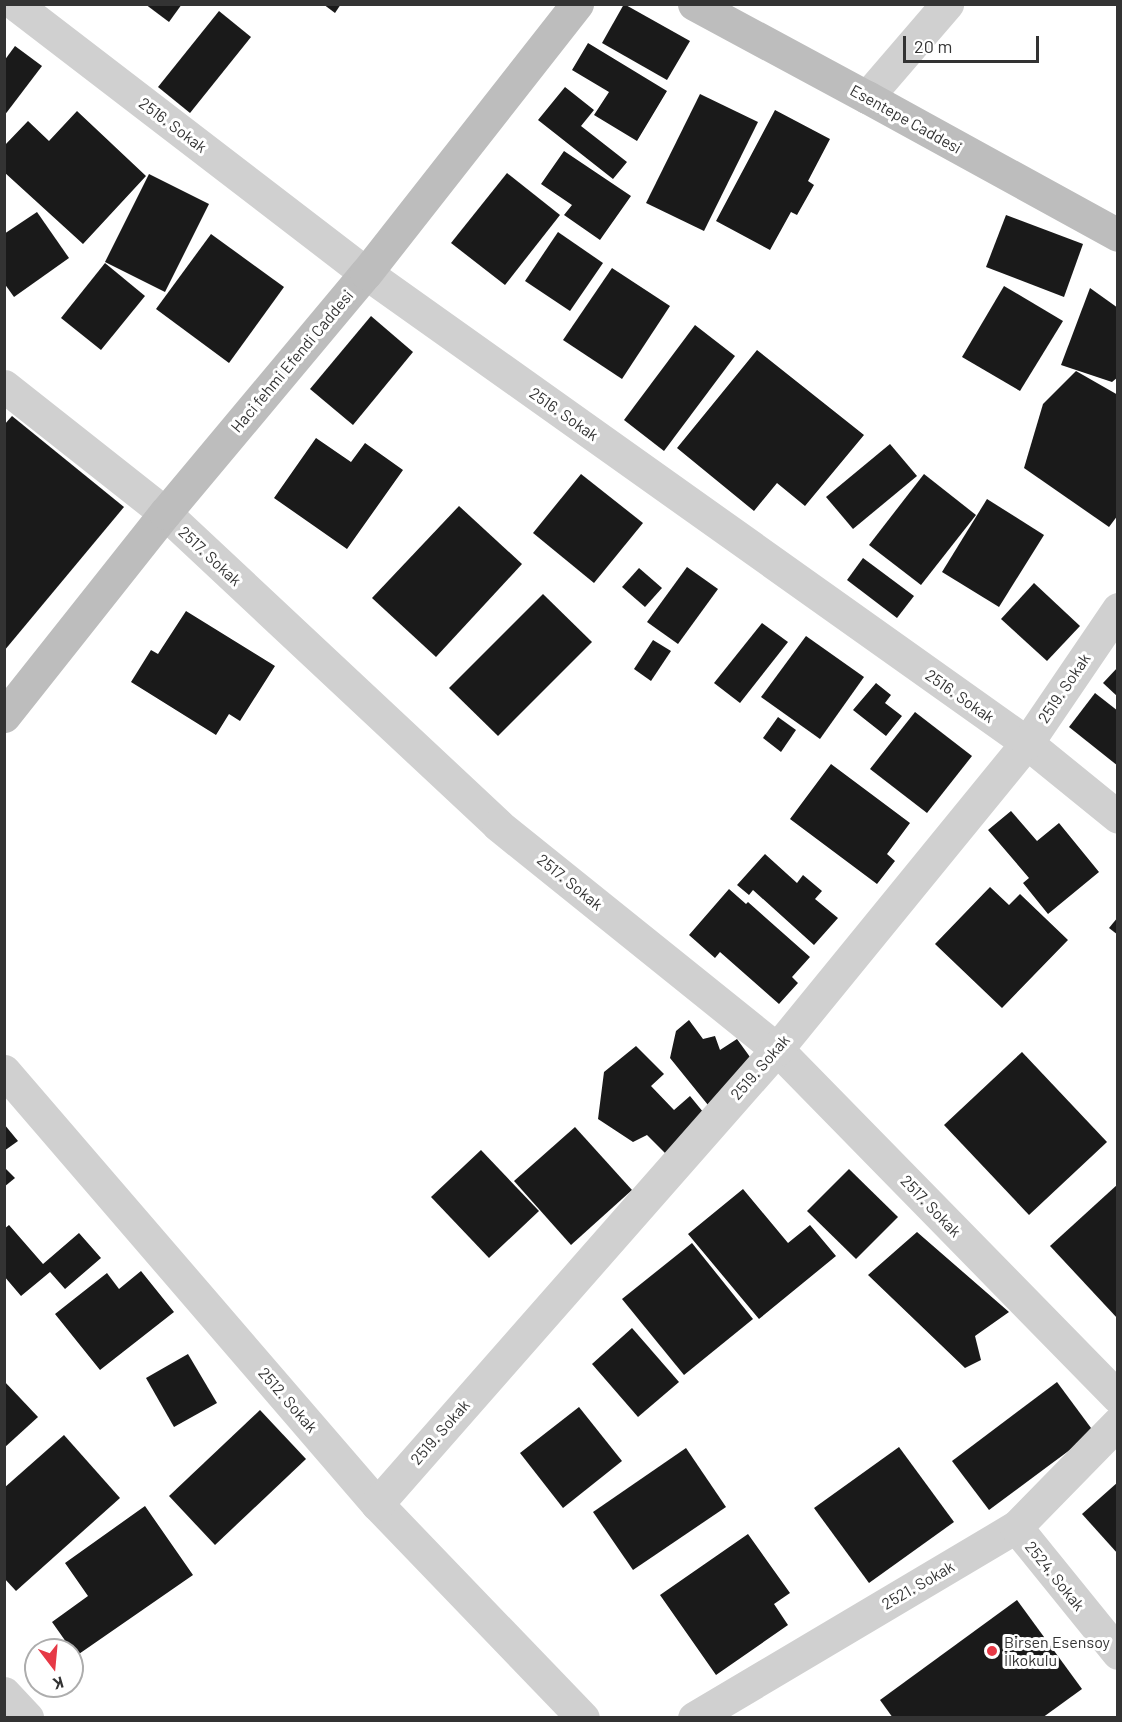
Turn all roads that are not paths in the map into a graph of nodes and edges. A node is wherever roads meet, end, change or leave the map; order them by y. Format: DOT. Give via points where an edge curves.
graph roads {
  1 [pos="15,4"];
  2 [pos="577,4"];
  3 [pos="694,4"];
  4 [pos="946,4"];
  5 [pos="867,97"];
  6 [pos="1118,236"];
  7 [pos="366,273"];
  8 [pos="4,386"];
  9 [pos="165,513"];
  10 [pos="1118,609"];
  11 [pos="4,716"];
  12 [pos="1027,743"];
  13 [pos="1118,817"];
  14 [pos="777,1049"];
  15 [pos="4,1071"];
  16 [pos="1118,1397"];
  17 [pos="1118,1422"];
  18 [pos="377,1504"];
  19 [pos="1016,1527"];
  20 [pos="1118,1653"];
  21 [pos="4,1693"];
  22 [pos="706,1714"];
  23 [pos="27,1718"];
  24 [pos="583,1718"];
  1 -- 7 [label="street, 2516. Sokak"];
  2 -- 7 [label="street, Haci fehmi Efendi Caddesi"];
  3 -- 5 [label="street, Esentepe Caddesi"];
  4 -- 5 [label="street"];
  5 -- 6 [label="street, Esentepe Caddesi"];
  7 -- 9 [label="street, Haci fehmi Efendi Caddesi"];
  7 -- 12 [label="street, 2516. Sokak"];
  8 -- 9 [label="street, 2517. Sokak"];
  9 -- 11 [label="street, Haci fehmi Efendi Caddesi"];
  9 -- 14 [label="street, 2517. Sokak" via="498,825"];
  10 -- 12 [label="street, 2519. Sokak"];
  12 -- 13 [label="street, 2516. Sokak"];
  12 -- 14 [label="street, 2519. Sokak"];
  14 -- 16 [label="street, 2517. Sokak"];
  14 -- 18 [label="street, 2519. Sokak"];
  15 -- 18 [label="street, 2512. Sokak"];
  17 -- 19 [label="street, 2521. Sokak"];
  18 -- 24 [label="street, 2512. Sokak"];
  19 -- 20 [label="street, 2524. Sokak"];
  19 -- 22 [label="street, 2521. Sokak"];
  21 -- 23 [label="street"];
}
